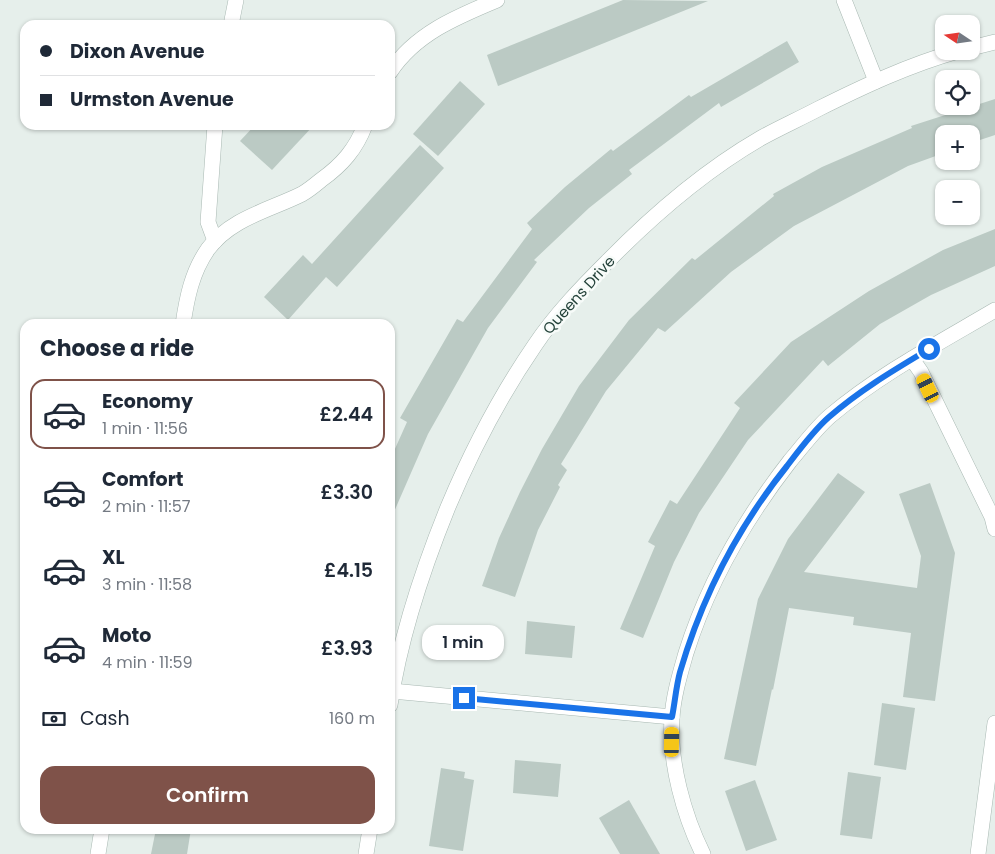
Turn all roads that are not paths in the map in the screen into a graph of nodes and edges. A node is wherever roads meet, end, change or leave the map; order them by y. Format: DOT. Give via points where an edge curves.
graph roads {
  1 [pos="236,0"];
  2 [pos="497,0"];
  3 [pos="844,0"];
  4 [pos="232,20"];
  5 [pos="995,42"];
  6 [pos="980,46"];
  7 [pos="935,58"];
  8 [pos="395,64"];
  9 [pos="876,81"];
  10 [pos="215,130"];
  11 [pos="364,130"];
  12 [pos="215,241"];
  13 [pos="995,310"];
  14 [pos="184,319"];
  15 [pos="912,359"];
  16 [pos="995,529"];
  17 [pos="395,676"];
  18 [pos="395,698"];
  19 [pos="672,717"];
  20 [pos="995,723"];
  21 [pos="101,834"];
  22 [pos="369,834"];
  23 [pos="98,854"];
  24 [pos="366,854"];
  25 [pos="703,854"];
  26 [pos="978,854"];
  1 -- 4 [label="street"];
  2 -- 8 [label="street" via="434,30"];
  3 -- 9 [label="street"];
  5 -- 6 [label="street"];
  7 -- 9 [label="street, Queens Drive"];
  9 -- 17 [label="street, Queens Drive" via="760,138 718,166 636,233 564,307 508,387 467,463 419,582"];
  10 -- 12 [label="street" via="208,222"];
  11 -- 12 [label="street" via="357,145 331,173 304,193 247,217"];
  12 -- 14 [label="street" via="195,271"];
  13 -- 15 [label="street"];
  15 -- 16 [label="street"];
  15 -- 19 [label="street" via="875,381 815,431 753,512 714,582 693,633 680,674"];
  18 -- 19 [label="street"];
  19 -- 25 [label="street" via="672,742 681,795"];
  20 -- 26 [label="street"];
  21 -- 23 [label="street"];
  22 -- 24 [label="street"];
}
